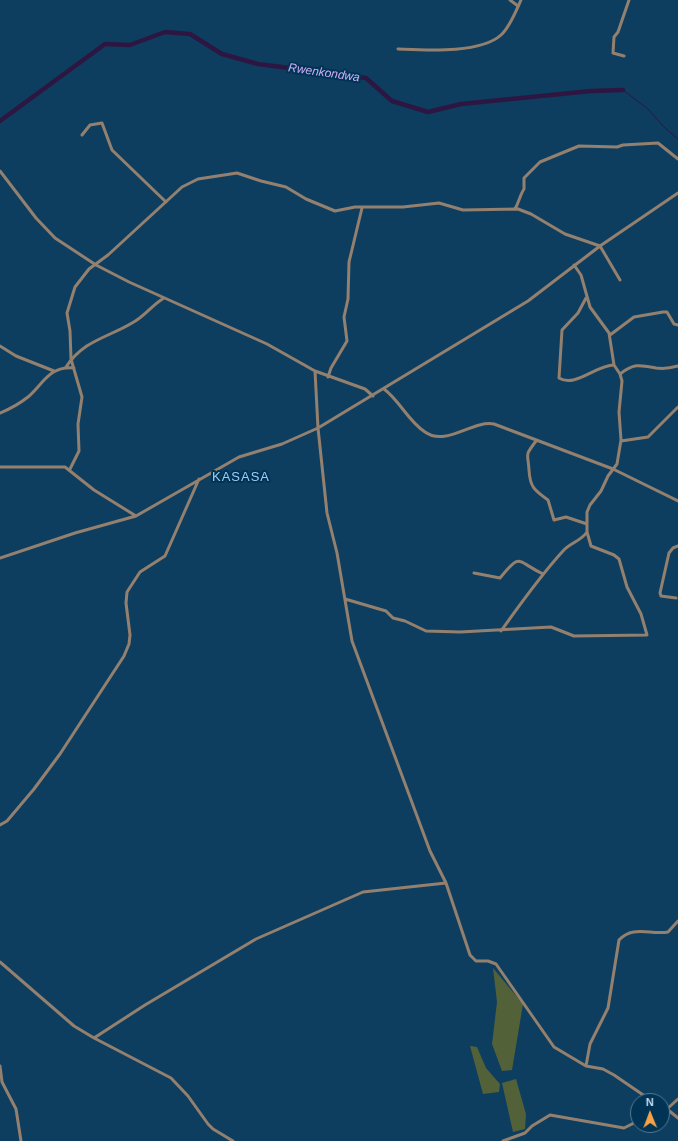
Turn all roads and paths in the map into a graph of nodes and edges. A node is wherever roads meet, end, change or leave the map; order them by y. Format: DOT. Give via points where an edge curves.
graph roads {
  1 [pos="510,0"];
  2 [pos="521,0"];
  3 [pos="629,0"];
  4 [pos="518,6"];
  5 [pos="398,49"];
  6 [pos="624,56"];
  7 [pos="82,135"];
  8 [pos="678,159"];
  9 [pos="0,172"];
  10 [pos="678,193"];
  11 [pos="166,202"];
  12 [pos="519,202"];
  13 [pos="362,208"];
  14 [pos="515,209"];
  15 [pos="523,210"];
  16 [pos="600,246"];
  17 [pos="96,265"];
  18 [pos="574,265"];
  19 [pos="620,280"];
  20 [pos="164,298"];
  21 [pos="586,298"];
  22 [pos="678,325"];
  23 [pos="610,335"];
  24 [pos="0,346"];
  25 [pos="71,359"];
  26 [pos="614,365"];
  27 [pos="678,366"];
  28 [pos="66,367"];
  29 [pos="74,368"];
  30 [pos="54,370"];
  31 [pos="315,371"];
  32 [pos="620,374"];
  33 [pos="328,377"];
  34 [pos="384,389"];
  35 [pos="373,396"];
  36 [pos="678,407"];
  37 [pos="0,413"];
  38 [pos="318,428"];
  39 [pos="536,440"];
  40 [pos="621,441"];
  41 [pos="0,467"];
  42 [pos="70,469"];
  43 [pos="613,469"];
  44 [pos="199,479"];
  45 [pos="678,501"];
  46 [pos="136,516"];
  47 [pos="587,524"];
  48 [pos="587,532"];
  49 [pos="678,546"];
  50 [pos="0,558"];
  51 [pos="474,573"];
  52 [pos="543,574"];
  53 [pos="676,598"];
  54 [pos="345,599"];
  55 [pos="501,631"];
  56 [pos="0,825"];
  57 [pos="446,883"];
  58 [pos="678,921"];
  59 [pos="0,962"];
  60 [pos="94,1038"];
  61 [pos="0,1066"];
  62 [pos="586,1066"];
  63 [pos="640,1093"];
  64 [pos="678,1099"];
  65 [pos="670,1106"];
  66 [pos="670,1111"];
  67 [pos="678,1118"];
  68 [pos="630,1125"];
  69 [pos="21,1141"];
  70 [pos="233,1141"];
  71 [pos="503,1141"];
  1 -- 4 [label="street"];
  2 -- 4 [label="street"];
  3 -- 6 [label="street" via="619,30 613,38 613,53"];
  4 -- 5 [label="street" via="502,33 487,42 450,49"];
  7 -- 11 [label="street" via="90,125 102,123 112,150"];
  8 -- 12 [label="street" via="658,143 617,147 579,146 536,165 524,178 524,189"];
  9 -- 17 [label="street" via="55,238"];
  10 -- 16 [label="street"];
  11 -- 13 [label="street" via="192,180 237,173 291,188 306,199 331,210"];
  11 -- 17 [label="street"];
  12 -- 14 [label="street"];
  12 -- 15 [label="street"];
  13 -- 14 [label="street" via="439,203 463,210"];
  13 -- 33 [label="street" via="349,262 348,299 344,317 347,341"];
  14 -- 15 [label="street"];
  15 -- 16 [label="street" via="565,234"];
  16 -- 18 [label="street"];
  16 -- 19 [label="street"];
  17 -- 20 [label="street"];
  17 -- 25 [label="street" via="80,280 68,308"];
  18 -- 21 [label="street" via="581,275"];
  18 -- 34 [label="street" via="528,301"];
  20 -- 25 [label="street" via="132,323 85,346"];
  20 -- 31 [label="street" via="267,344"];
  21 -- 23 [label="street"];
  21 -- 26 [label="street" via="578,313 562,330 559,378 572,381 605,365"];
  22 -- 23 [label="street" via="667,312 663,312 634,317"];
  23 -- 26 [label="street"];
  24 -- 30 [label="street" via="16,356"];
  25 -- 28 [label="street"];
  25 -- 29 [label="street"];
  26 -- 32 [label="street"];
  27 -- 32 [label="street" via="637,366 628,368"];
  28 -- 29 [label="street"];
  28 -- 30 [label="street"];
  29 -- 42 [label="street" via="82,397 77,431 79,451"];
  30 -- 37 [label="street" via="24,400"];
  31 -- 33 [label="street"];
  31 -- 38 [label="street"];
  32 -- 40 [label="street"];
  33 -- 35 [label="street" via="360,387"];
  34 -- 35 [label="street"];
  34 -- 39 [label="street" via="418,427 428,434 444,436 485,423"];
  35 -- 38 [label="street"];
  36 -- 40 [label="street" via="648,437"];
  38 -- 44 [label="street" via="282,444 239,457"];
  38 -- 54 [label="street" via="327,513"];
  39 -- 43 [label="street"];
  39 -- 47 [label="street" via="527,455 531,484 538,495 548,500 554,520 568,517"];
  40 -- 43 [label="street" via="617,464"];
  41 -- 42 [label="street" via="61,466"];
  42 -- 46 [label="street" via="94,490"];
  43 -- 45 [label="street"];
  43 -- 47 [label="street" via="588,508"];
  44 -- 46 [label="street"];
  44 -- 56 [label="street" via="165,556 140,572 127,592 130,635 124,656 41,780 8,821"];
  46 -- 50 [label="street"];
  47 -- 48 [label="street"];
  48 -- 52 [label="street" via="563,550"];
  48 -- 55 [label="street" via="591,546 619,559 627,587 641,614 647,635 574,636 551,627"];
  49 -- 53 [label="street" via="669,553 660,593 661,596"];
  51 -- 52 [label="street" via="500,578 511,563 516,561 523,562"];
  52 -- 55 [label="street"];
  54 -- 55 [label="street" via="386,611 393,618 426,631"];
  54 -- 57 [label="street" via="358,662 430,851"];
  57 -- 60 [label="street" via="363,892 256,939"];
  57 -- 62 [label="street" via="473,959 496,964 551,1044"];
  58 -- 62 [label="street" via="668,932 637,931 619,940 608,1008 590,1044"];
  59 -- 60 [label="street" via="70,1023"];
  60 -- 70 [label="street" via="171,1078 208,1124"];
  61 -- 69 [label="street" via="2,1082 16,1109"];
  62 -- 63 [label="street" via="603,1069"];
  64 -- 65 [label="street"];
  66 -- 67 [label="street"];
  68 -- 71 [label="street" via="624,1128 550,1115 525,1133"];
}
